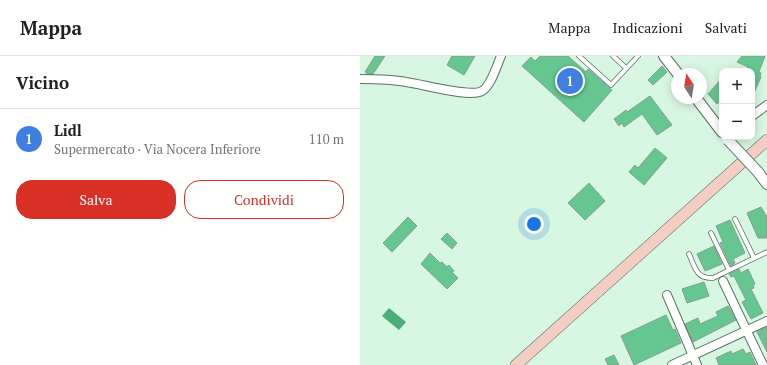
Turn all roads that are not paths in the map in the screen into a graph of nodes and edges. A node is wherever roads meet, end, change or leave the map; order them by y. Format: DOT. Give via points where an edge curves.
graph roads {
  1 [pos="501,56"];
  2 [pos="579,56"];
  3 [pos="613,56"];
  4 [pos="638,56"];
  5 [pos="665,56"];
  6 [pos="626,68"];
  7 [pos="674,68"];
  8 [pos="360,79"];
  9 [pos="767,97"];
  10 [pos="701,104"];
  11 [pos="765,107"];
  12 [pos="755,114"];
  13 [pos="719,128"];
  14 [pos="728,140"];
  15 [pos="767,140"];
  16 [pos="767,184"];
  17 [pos="735,219"];
  18 [pos="711,233"];
  19 [pos="767,252"];
  20 [pos="689,254"];
  21 [pos="754,258"];
  22 [pos="729,270"];
  23 [pos="723,281"];
  24 [pos="667,294"];
  25 [pos="767,321"];
  26 [pos="746,331"];
  27 [pos="693,355"];
  28 [pos="516,365"];
  29 [pos="672,365"];
  30 [pos="698,365"];
  31 [pos="763,365"];
  1 -- 8 [label="street" via="488,85 479,92 464,93 406,82"];
  2 -- 6 [label="lane" via="611,85"];
  3 -- 6 [label="lane"];
  4 -- 6 [label="lane"];
  5 -- 7 [label="street"];
  9 -- 11 [label="street"];
  10 -- 13 [label="street"];
  11 -- 12 [label="street"];
  14 -- 16 [label="street, bridge"];
  15 -- 28 [label="main road"];
  17 -- 21 [label="lane"];
  18 -- 22 [label="lane"];
  19 -- 21 [label="lane"];
  20 -- 22 [label="lane" via="699,275 705,278 713,278"];
  21 -- 22 [label="lane"];
  23 -- 26 [label="street"];
  24 -- 27 [label="street"];
  25 -- 26 [label="street"];
  26 -- 27 [label="street"];
  26 -- 31 [label="street"];
  27 -- 29 [label="street"];
  27 -- 30 [label="street"];
}
